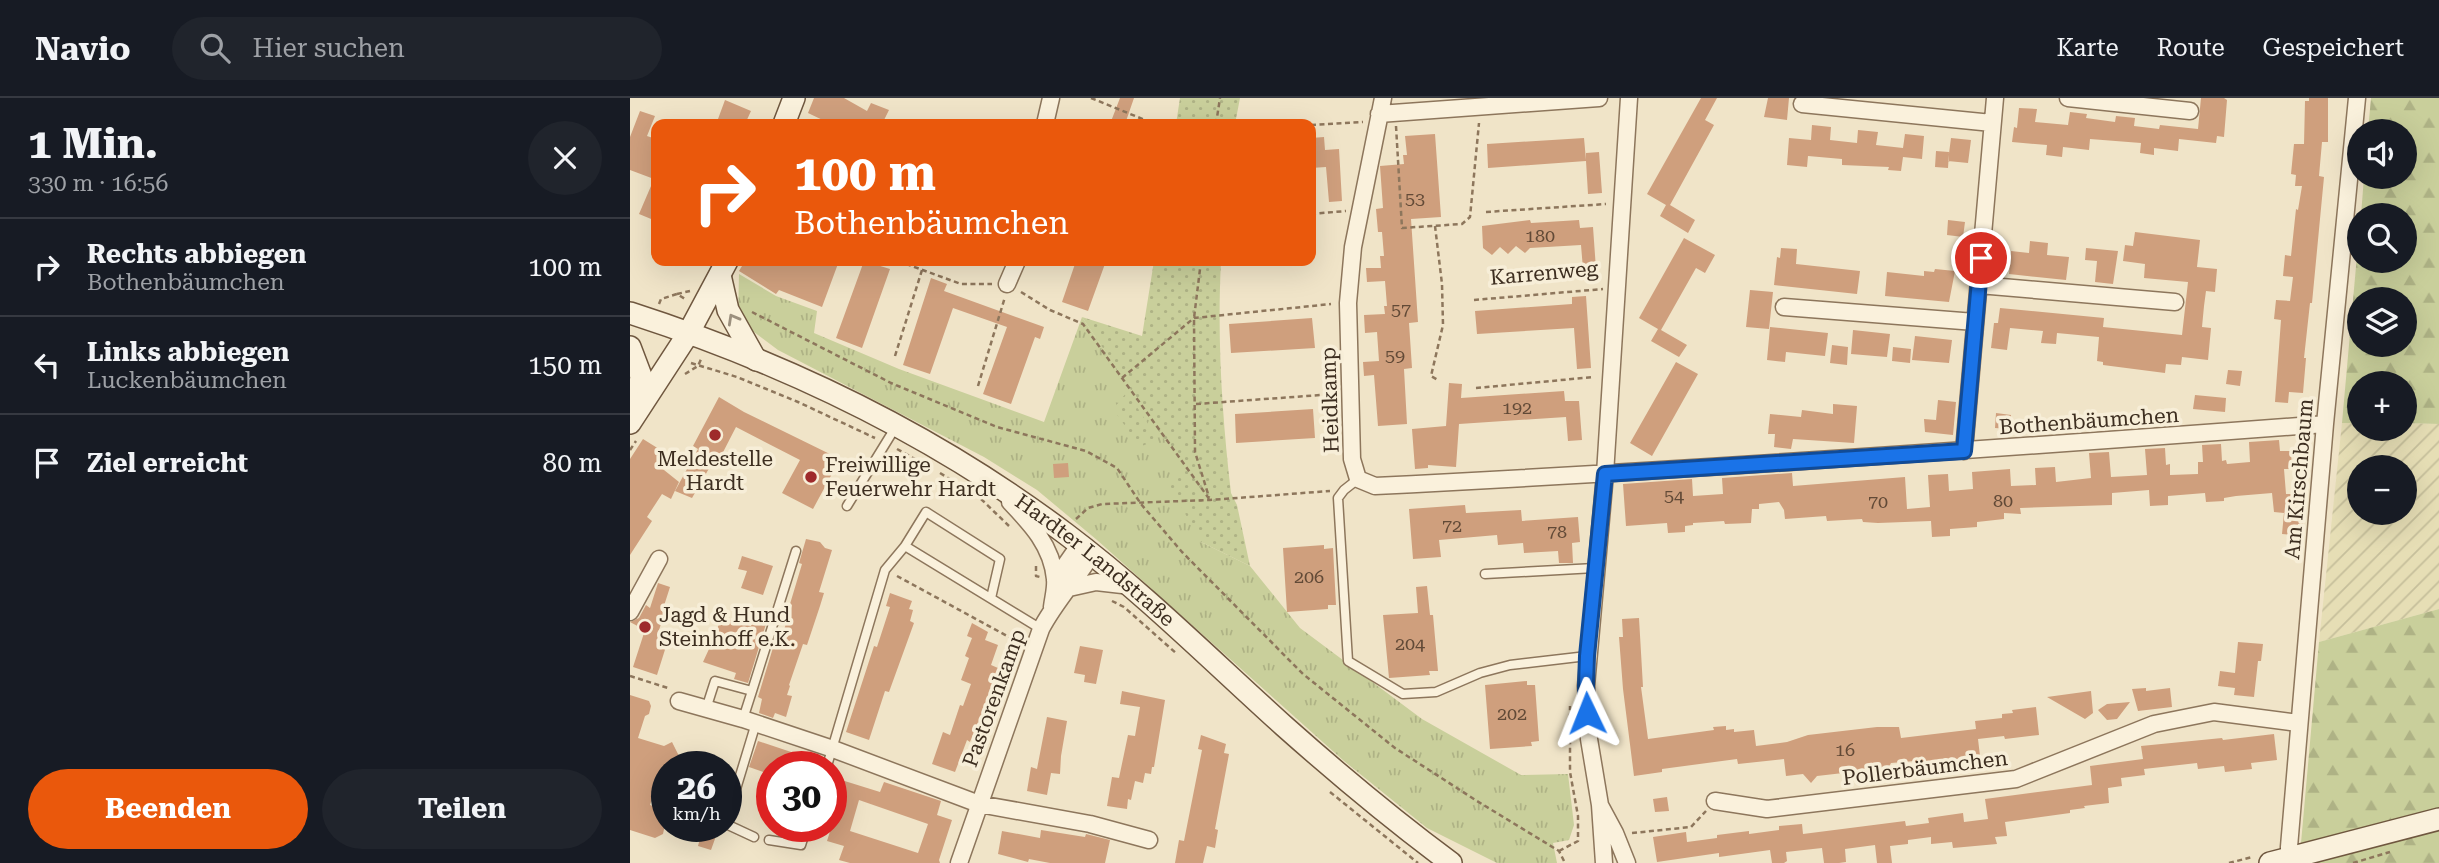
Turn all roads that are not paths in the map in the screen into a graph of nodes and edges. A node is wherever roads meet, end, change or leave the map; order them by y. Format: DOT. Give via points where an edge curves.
graph roads {
  1 [pos="794,98"];
  2 [pos="1051,98"];
  3 [pos="1599,98"];
  4 [pos="1629,98"];
  5 [pos="1994,98"];
  6 [pos="2068,98"];
  7 [pos="2357,98"];
  8 [pos="1802,103"];
  9 [pos="1379,111"];
  10 [pos="2190,111"];
  11 [pos="786,119"];
  12 [pos="1046,119"];
  13 [pos="1992,123"];
  14 [pos="1015,266"];
  15 [pos="723,268"];
  16 [pos="1007,284"];
  17 [pos="1979,285"];
  18 [pos="2175,302"];
  19 [pos="1784,307"];
  20 [pos="630,313"];
  21 [pos="1975,323"];
  22 [pos="688,334"];
  23 [pos="630,347"];
  24 [pos="756,360"];
  25 [pos="633,418"];
  26 [pos="2325,424"];
  27 [pos="896,425"];
  28 [pos="1964,451"];
  29 [pos="1605,474"];
  30 [pos="1359,479"];
  31 [pos="989,480"];
  32 [pos="847,506"];
  33 [pos="1079,544"];
  34 [pos="905,546"];
  35 [pos="796,551"];
  36 [pos="659,559"];
  37 [pos="1595,568"];
  38 [pos="1485,574"];
  39 [pos="1062,584"];
  40 [pos="1131,586"];
  41 [pos="991,598"];
  42 [pos="630,612"];
  43 [pos="1041,629"];
  44 [pos="1587,656"];
  45 [pos="752,691"];
  46 [pos="679,701"];
  47 [pos="706,709"];
  48 [pos="749,721"];
  49 [pos="2298,723"];
  50 [pos="833,749"];
  51 [pos="742,752"];
  52 [pos="1715,801"];
  53 [pos="979,804"];
  54 [pos="1600,805"];
  55 [pos="2439,819"];
  56 [pos="742,831"];
  57 [pos="754,837"];
  58 [pos="1149,840"];
  59 [pos="782,842"];
  60 [pos="802,842"];
  61 [pos="2284,861"];
  62 [pos="959,863"];
  63 [pos="1451,863"];
  64 [pos="1604,863"];
  65 [pos="1627,863"];
  1 -- 11 [label="main road"];
  2 -- 12 [label="street"];
  3 -- 9 [label="street"];
  4 -- 29 [label="street, Karrenweg"];
  5 -- 13 [label="street"];
  6 -- 10 [label="street"];
  7 -- 26 [label="street, Am Kirschbaum"];
  8 -- 13 [label="street"];
  9 -- 30 [label="street, Heidkamp" via="1353,247 1348,303 1352,459"];
  13 -- 17 [label="street"];
  14 -- 16 [label="street"];
  15 -- 22 [label="main road"];
  24 -- 15 [label="main road, one-way" via="728,310"];
  17 -- 18 [label="street"];
  17 -- 21 [label="street"];
  19 -- 21 [label="street"];
  20 -- 22 [label="main road, Hardter Landstraße"];
  21 -- 28 [label="street"];
  22 -- 24 [label="main road, Hardter Landstraße"];
  22 -- 25 [label="main road"];
  23 -- 25 [label="main road" via="641,376"];
  24 -- 27 [label="main road, Hardter Landstraße"];
  26 -- 28 [label="street, Bothenbäumchen"];
  26 -- 49 [label="street, Am Kirschbaum"];
  27 -- 31 [label="main road, Hardter Landstraße"];
  27 -- 32 [label="lane"];
  28 -- 29 [label="street, Bothenbäumchen"];
  29 -- 30 [label="street, Heidkamp" via="1375,486"];
  29 -- 37 [label="street, Karrenweg"];
  30 -- 44 [label="lane" via="1338,498 1348,661 1403,694 1436,692 1510,665"];
  31 -- 33 [label="main road, Hardter Landstraße"];
  31 -- 39 [label="street" via="1037,530"];
  33 -- 39 [label="street, Pastorenkamp"];
  33 -- 40 [label="main road, Hardter Landstraße"];
  34 -- 41 [label="lane"];
  34 -- 41 [label="lane" via="926,512 1000,559"];
  34 -- 50 [label="lane" via="885,570"];
  35 -- 45 [label="lane"];
  36 -- 42 [label="street"];
  37 -- 38 [label="lane"];
  37 -- 44 [label="street, Karrenweg"];
  39 -- 40 [label="street"];
  39 -- 43 [label="street, Pastorenkamp"];
  40 -- 63 [label="main road, Hardter Landstraße" via="1386,814"];
  41 -- 43 [label="lane"];
  43 -- 53 [label="street, Pastorenkamp"];
  44 -- 54 [label="street, Karrenweg" via="1589,739"];
  45 -- 47 [label="lane" via="715,681"];
  45 -- 48 [label="lane"];
  46 -- 47 [label="street"];
  47 -- 48 [label="street"];
  48 -- 50 [label="street"];
  48 -- 51 [label="lane"];
  49 -- 52 [label="street, Pollerbäumchen" via="2214,712 2154,724 2016,779 1766,809"];
  49 -- 61 [label="street, Am Kirschbaum"];
  50 -- 53 [label="street"];
  53 -- 58 [label="street"];
  53 -- 62 [label="street, Pastorenkamp"];
  54 -- 64 [label="street, Karrenweg"];
  54 -- 65 [label="street, Karrenweg"];
  55 -- 61 [label="main road"];
  56 -- 57 [label="lane"];
  59 -- 60 [label="lane"];
}
